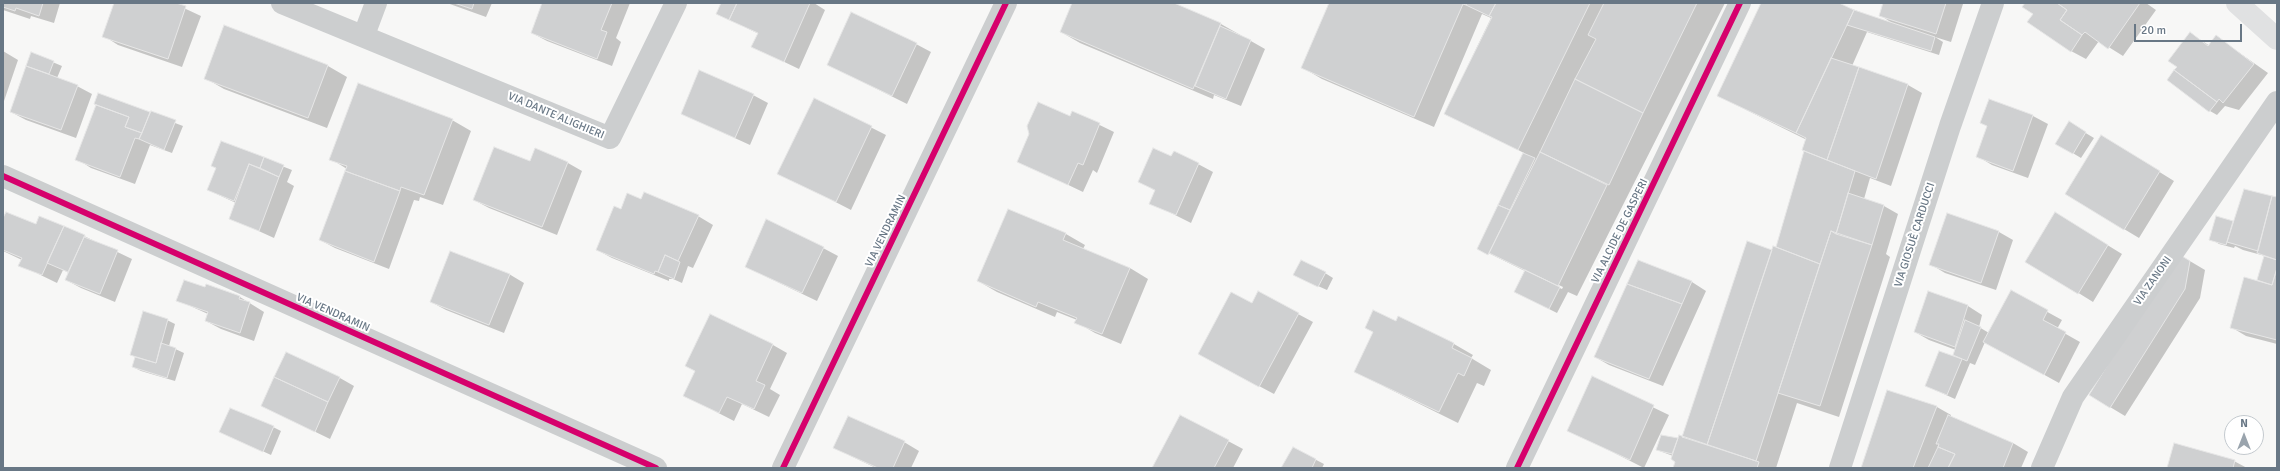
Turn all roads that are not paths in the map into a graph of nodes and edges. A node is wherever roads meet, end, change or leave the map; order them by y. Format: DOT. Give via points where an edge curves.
graph roads {
  1 [pos="282,3"];
  2 [pos="376,3"];
  3 [pos="676,3"];
  4 [pos="1005,3"];
  5 [pos="1740,3"];
  6 [pos="1993,3"];
  7 [pos="2236,3"];
  8 [pos="364,35"];
  9 [pos="2277,39"];
  10 [pos="2277,102"];
  11 [pos="3,176"];
  12 [pos="656,468"];
  13 [pos="783,468"];
  14 [pos="1517,468"];
  15 [pos="1840,468"];
  16 [pos="2042,468"];
  1 -- 8 [label="street, VIA DANTE ALIGHIERI"];
  2 -- 8 [label="street"];
  3 -- 8 [label="street, VIA DANTE ALIGHIERI" via="610,138"];
  4 -- 13 [label="street, VIA VENDRAMIN"];
  5 -- 14 [label="street, VIA ALCIDE DE GASPERI"];
  6 -- 15 [label="street, VIA GIOSUÈ CARDUCCI" via="1948,133"];
  7 -- 9 [label="main road"];
  10 -- 16 [label="street, VIA ZANONI" via="2073,397"];
  11 -- 12 [label="street, VIA VENDRAMIN"];
}
